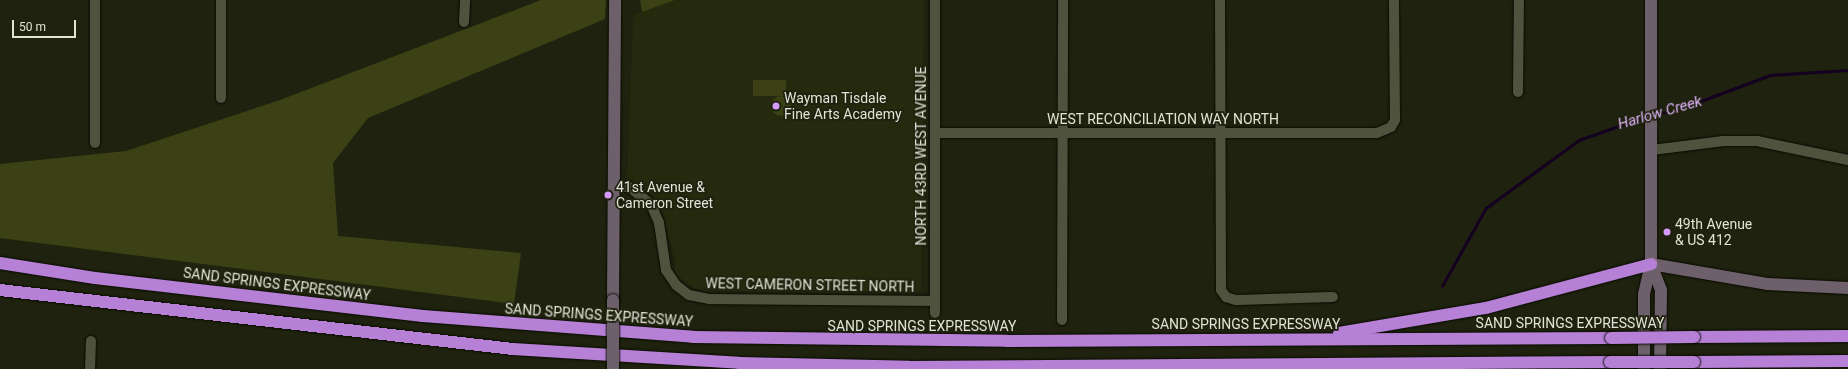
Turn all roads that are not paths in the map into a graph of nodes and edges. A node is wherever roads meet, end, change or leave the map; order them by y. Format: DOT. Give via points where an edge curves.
graph roads {
  1 [pos="95,0"];
  2 [pos="222,0"];
  3 [pos="465,0"];
  4 [pos="615,0"];
  5 [pos="935,0"];
  6 [pos="1062,0"];
  7 [pos="1220,0"];
  8 [pos="1394,0"];
  9 [pos="1519,0"];
  10 [pos="1651,0"];
  11 [pos="464,22"];
  12 [pos="1518,92"];
  13 [pos="221,98"];
  14 [pos="935,133"];
  15 [pos="1062,133"];
  16 [pos="1220,133"];
  17 [pos="95,143"];
  18 [pos="1652,145"];
  19 [pos="1848,160"];
  20 [pos="613,187"];
  21 [pos="0,263"];
  22 [pos="1651,264"];
  23 [pos="1848,288"];
  24 [pos="0,290"];
  25 [pos="1333,297"];
  26 [pos="935,301"];
  27 [pos="934,313"];
  28 [pos="1062,320"];
  29 [pos="1848,336"];
  30 [pos="1313,339"];
  31 [pos="91,341"];
  32 [pos="1848,360"];
  33 [pos="1314,363"];
  34 [pos="90,369"];
  35 [pos="613,369"];
  36 [pos="1338,369"];
  37 [pos="1644,369"];
  38 [pos="1660,369"];
  1 -- 17 [label="street"];
  2 -- 13 [label="street"];
  3 -- 11 [label="street"];
  4 -- 20 [label="street"];
  5 -- 14 [label="street, NORTH 43RD WEST AVENUE"];
  6 -- 15 [label="street"];
  7 -- 16 [label="street"];
  8 -- 16 [label="street, WEST RECONCILIATION WAY NORTH" via="1396,103 1391,127 1376,133"];
  9 -- 12 [label="street"];
  10 -- 18 [label="street"];
  14 -- 15 [label="street, WEST RECONCILIATION WAY NORTH"];
  14 -- 26 [label="street, NORTH 43RD WEST AVENUE"];
  15 -- 16 [label="street, WEST RECONCILIATION WAY NORTH"];
  15 -- 28 [label="street"];
  16 -- 25 [label="street" via="1223,294 1236,300"];
  18 -- 19 [label="street" via="1757,141"];
  18 -- 22 [label="street"];
  20 -- 26 [label="street, WEST CAMERON STREET NORTH" via="629,187 651,204 659,222 666,270 676,285 689,295 709,299"];
  20 -- 35 [label="street, bridge"];
  21 -- 30 [label="highway, SAND SPRINGS EXPRESSWAY" via="158,286 443,318 686,337 960,341"];
  22 -- 23 [label="street" via="1768,284"];
  22 -- 30 [label="highway" via="1486,308"];
  22 -- 37 [label="street" via="1644,294"];
  22 -- 38 [label="street" via="1661,290"];
  24 -- 33 [label="highway" via="455,343 636,358 842,366"];
  26 -- 27 [label="street, NORTH 43RD WEST AVENUE"];
  29 -- 30 [label="highway, SAND SPRINGS EXPRESSWAY, bridge"];
  31 -- 34 [label="street"];
  32 -- 33 [label="highway, bridge"];
  33 -- 36 [label="highway"];
}
